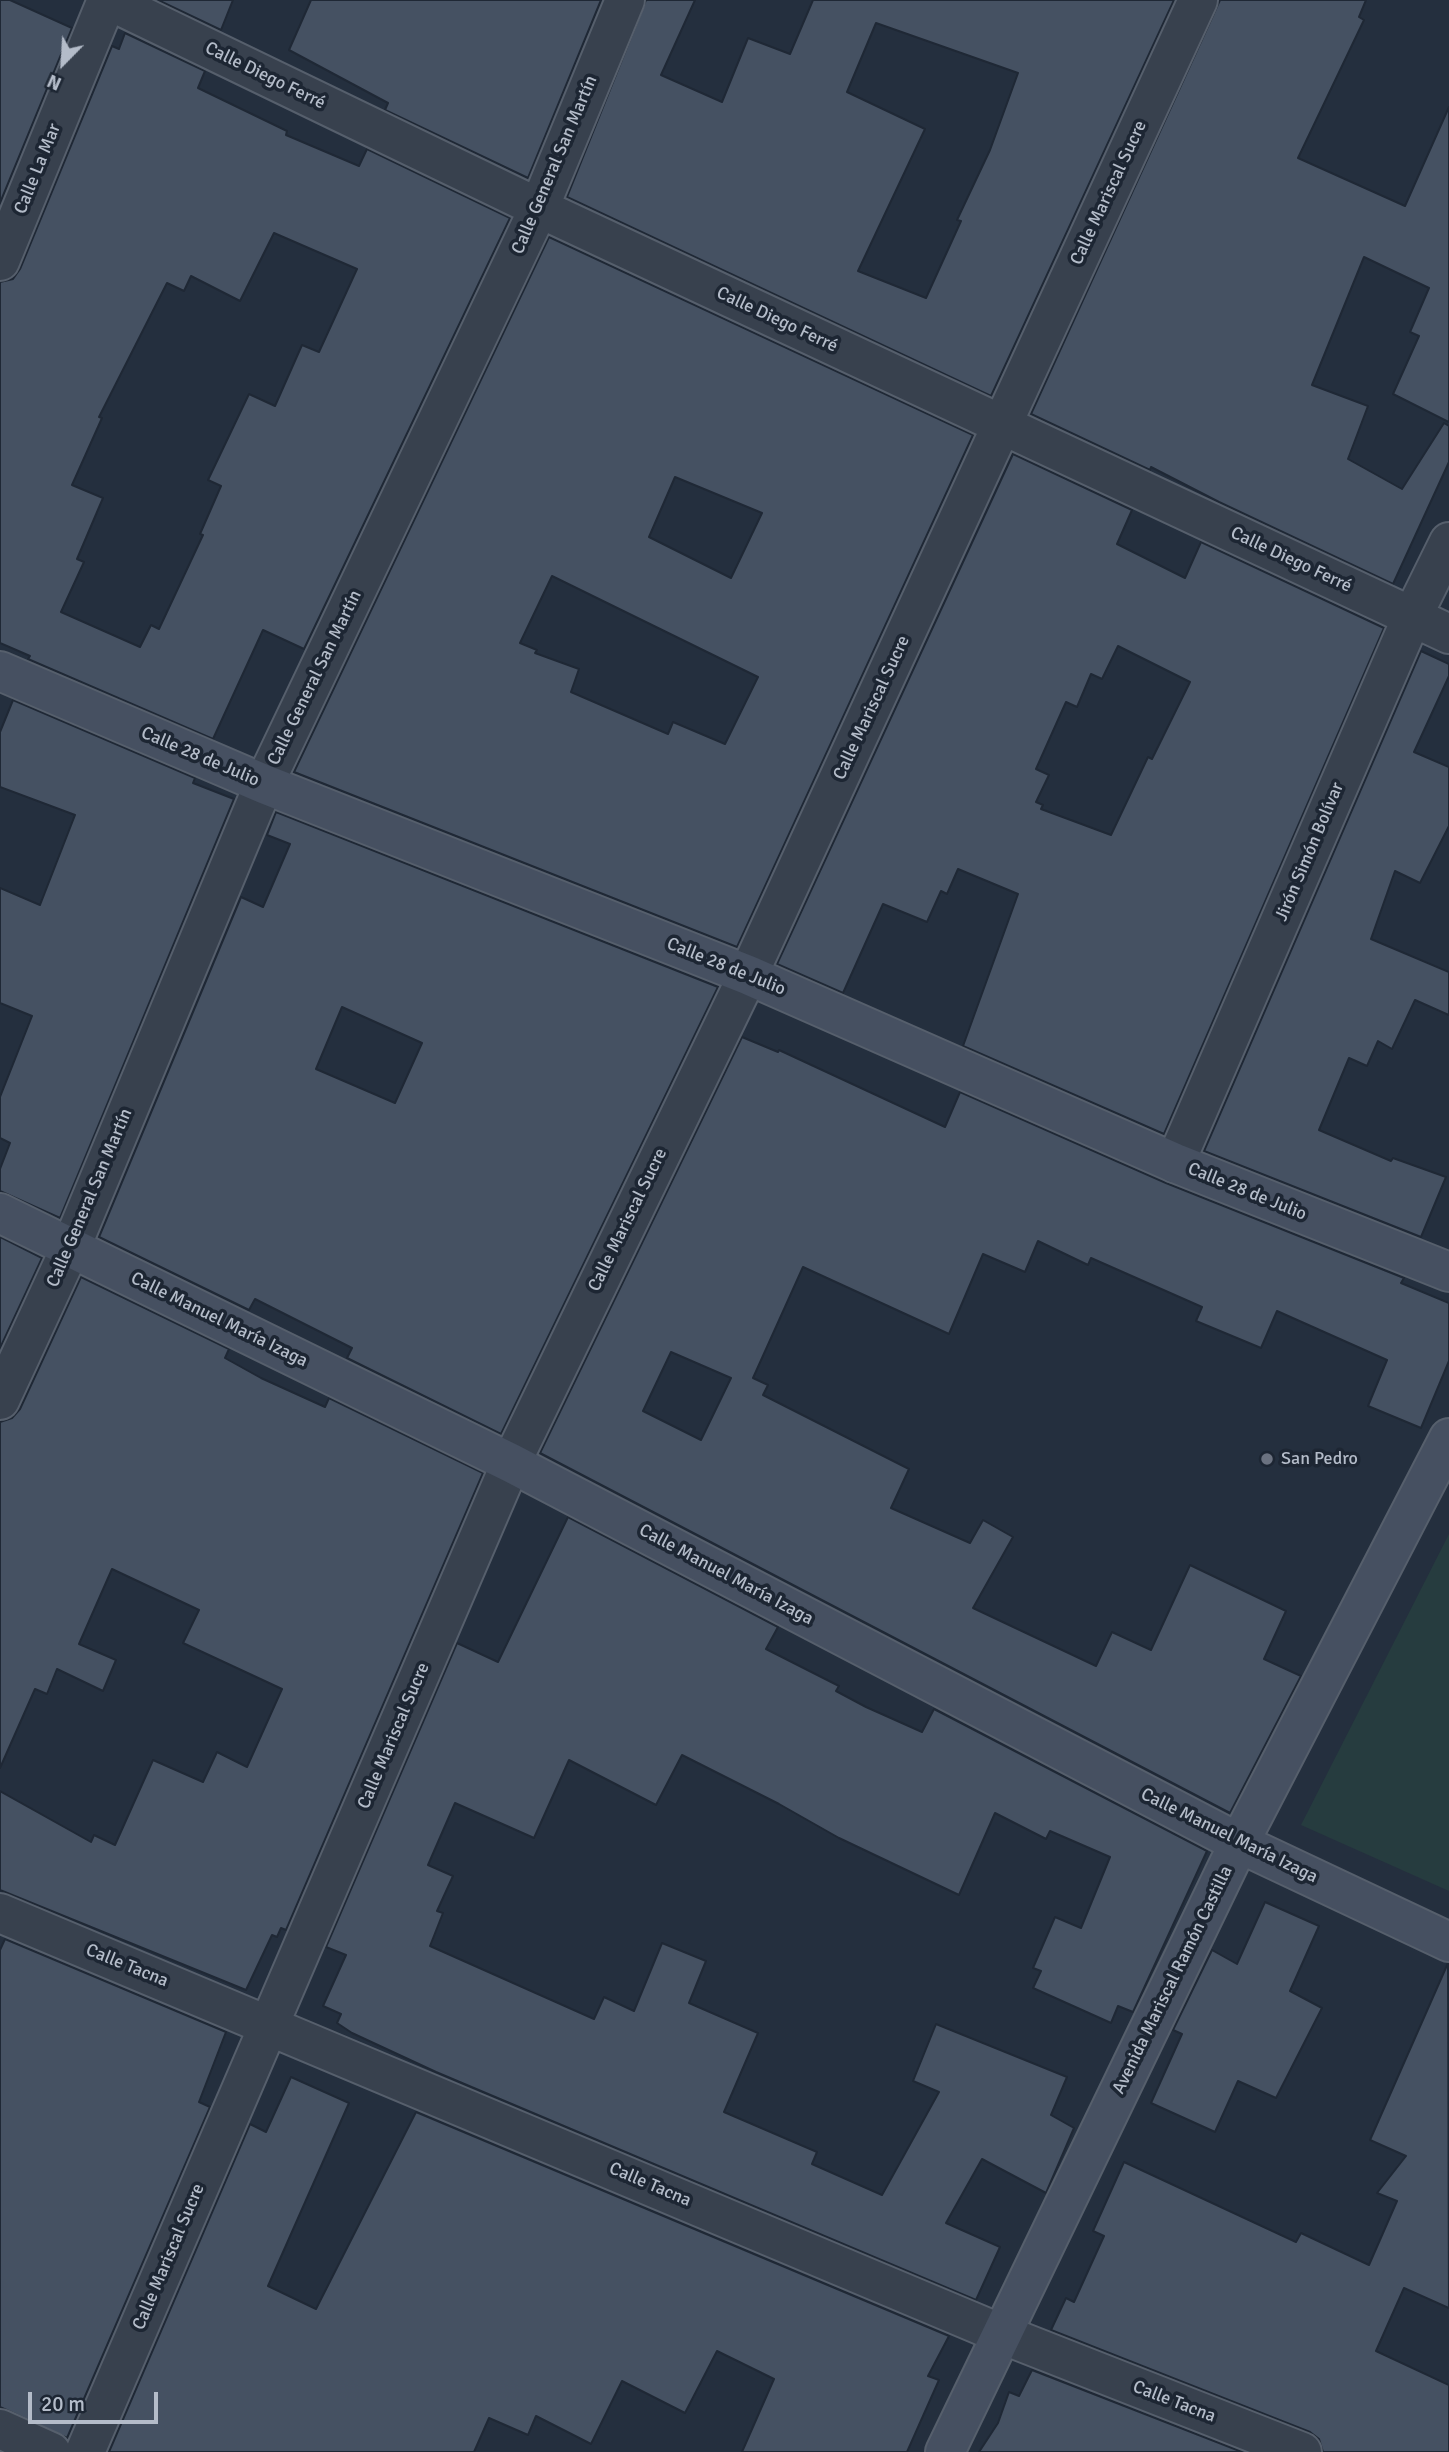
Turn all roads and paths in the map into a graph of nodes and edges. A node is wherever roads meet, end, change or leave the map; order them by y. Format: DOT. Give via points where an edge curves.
graph roads {
  1 [pos="108,0"];
  2 [pos="625,0"];
  3 [pos="1198,0"];
  4 [pos="539,208"];
  5 [pos="0,261"];
  6 [pos="1003,425"];
  7 [pos="1449,542"];
  8 [pos="1412,617"];
  9 [pos="1449,634"];
  10 [pos="0,671"];
  11 [pos="264,784"];
  12 [pos="748,975"];
  13 [pos="1175,1163"];
  14 [pos="0,1213"];
  15 [pos="71,1247"];
  16 [pos="1449,1272"];
  17 [pos="0,1400"];
  18 [pos="1449,1437"];
  19 [pos="510,1463"];
  20 [pos="1239,1843"];
  21 [pos="0,1913"];
  22 [pos="1449,1942"];
  23 [pos="270,2024"];
  24 [pos="1004,2335"];
  25 [pos="0,2429"];
  26 [pos="51,2452"];
  27 [pos="85,2452"];
  28 [pos="945,2452"];
  29 [pos="1302,2452"];
  1 -- 4 [label="street, Calle Diego Ferré"];
  1 -- 5 [label="street, Calle La Mar"];
  2 -- 4 [label="street, Calle General San Martín"];
  3 -- 6 [label="street, Calle Mariscal Sucre"];
  4 -- 6 [label="street, Calle Diego Ferré"];
  4 -- 11 [label="street, Calle General San Martín"];
  6 -- 8 [label="street, Calle Diego Ferré"];
  6 -- 12 [label="street, Calle Mariscal Sucre"];
  7 -- 8 [label="street, Jirón Simón Bolívar"];
  8 -- 9 [label="street, Calle Diego Ferré"];
  8 -- 13 [label="street, Jirón Simón Bolívar"];
  10 -- 11 [label="street, Calle 28 de Julio"];
  11 -- 12 [label="street, Calle 28 de Julio"];
  11 -- 15 [label="street, Calle General San Martín"];
  12 -- 13 [label="street, Calle 28 de Julio"];
  12 -- 19 [label="street, Calle Mariscal Sucre"];
  13 -- 16 [label="street, Calle 28 de Julio"];
  14 -- 15 [label="street, Calle Manuel María Izaga"];
  15 -- 17 [label="street, Calle General San Martín"];
  15 -- 19 [label="street, Calle Manuel María Izaga"];
  18 -- 20 [label="street, Avenida Mariscal Ramón Castilla"];
  19 -- 20 [label="street, Calle Manuel María Izaga"];
  19 -- 23 [label="street, Calle Mariscal Sucre"];
  20 -- 22 [label="street, Calle Manuel María Izaga"];
  20 -- 24 [label="street, Avenida Mariscal Ramón Castilla"];
  21 -- 23 [label="street, Calle Tacna"];
  23 -- 24 [label="street, Calle Tacna"];
  23 -- 27 [label="street, Calle Mariscal Sucre"];
  24 -- 28 [label="street, Avenida Mariscal Ramón Castilla"];
  24 -- 29 [label="street, Calle Tacna"];
  25 -- 26 [label="street"];
}
